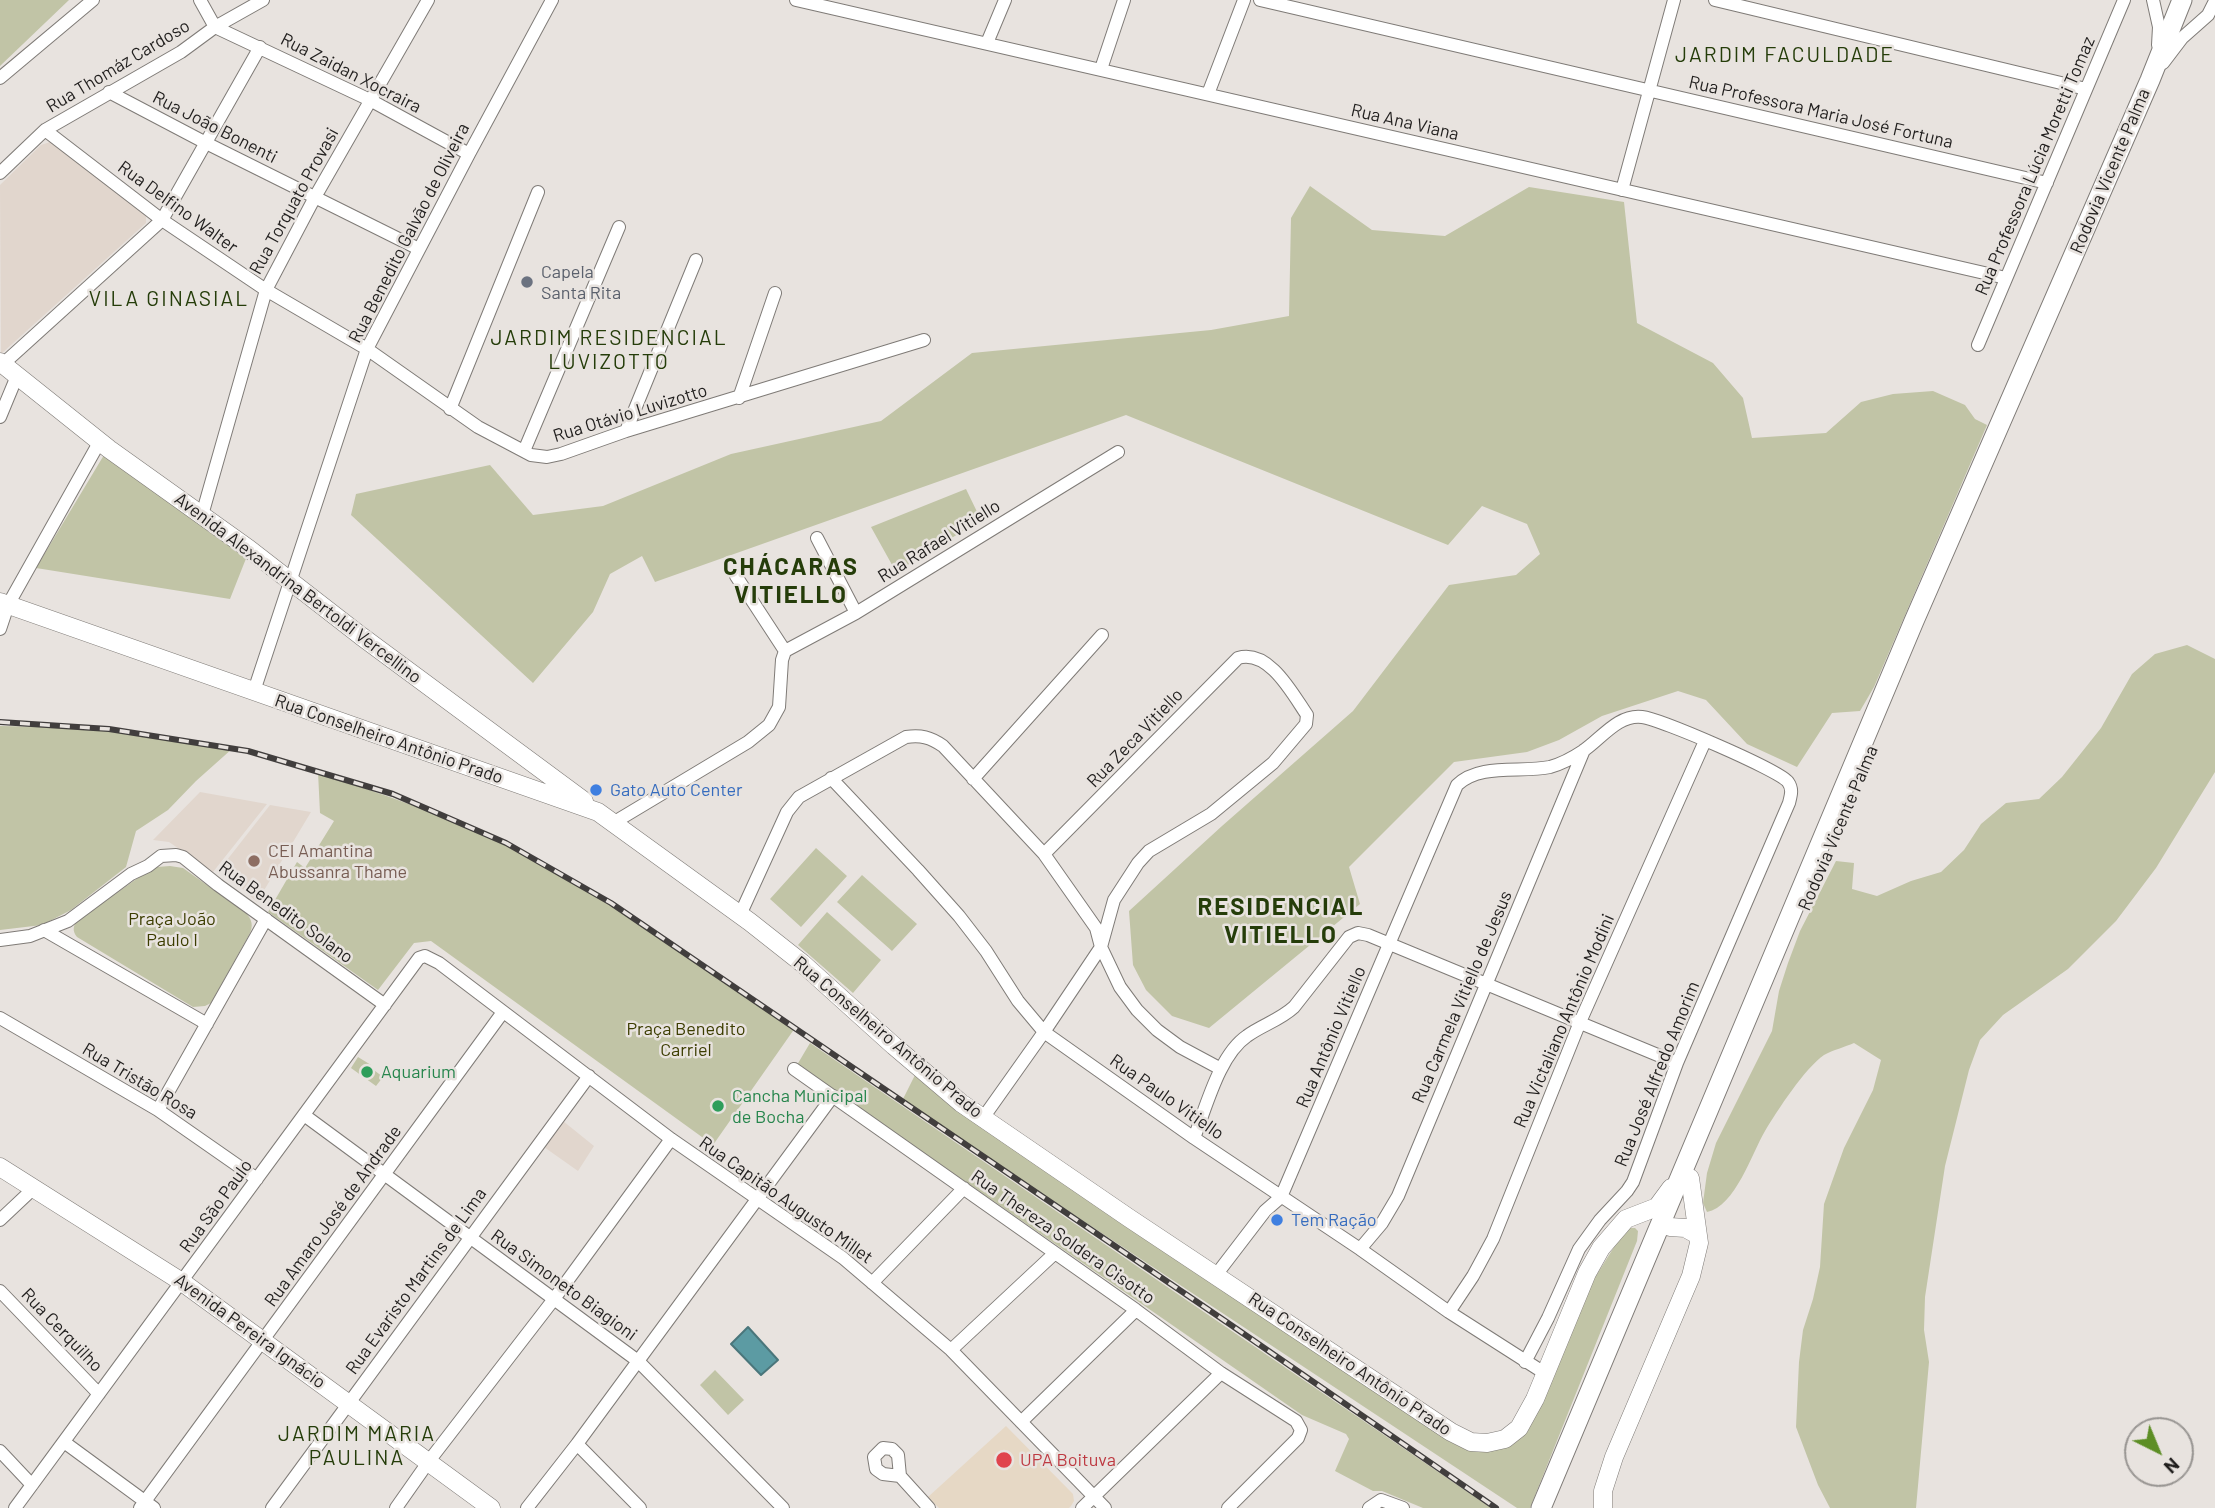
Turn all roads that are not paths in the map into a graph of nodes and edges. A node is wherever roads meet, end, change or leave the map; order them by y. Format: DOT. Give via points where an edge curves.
graph roads {
  1 [pos="93,0"];
  2 [pos="200,0"];
  3 [pos="263,0"];
  4 [pos="428,0"];
  5 [pos="552,0"];
  6 [pos="796,0"];
  7 [pos="1005,0"];
  8 [pos="1124,0"];
  9 [pos="1244,0"];
  10 [pos="1260,0"];
  11 [pos="1674,0"];
  12 [pos="1715,0"];
  13 [pos="2124,0"];
  14 [pos="2153,0"];
  15 [pos="2182,0"];
  16 [pos="2215,1"];
  17 [pos="2173,22"];
  18 [pos="2198,24"];
  19 [pos="215,27"];
  20 [pos="987,43"];
  21 [pos="260,47"];
  22 [pos="1101,69"];
  23 [pos="0,78"];
  24 [pos="2150,80"];
  25 [pos="2086,89"];
  26 [pos="1648,90"];
  27 [pos="109,92"];
  28 [pos="1208,94"];
  29 [pos="370,100"];
  30 [pos="45,130"];
  31 [pos="206,144"];
  32 [pos="469,153"];
  33 [pos="0,173"];
  34 [pos="2047,183"];
  35 [pos="1622,190"];
  36 [pos="538,192"];
  37 [pos="315,197"];
  38 [pos="162,220"];
  39 [pos="619,227"];
  40 [pos="419,249"];
  41 [pos="696,260"];
  42 [pos="2007,278"];
  43 [pos="265,290"];
  44 [pos="775,293"];
  45 [pos="925,340"];
  46 [pos="1978,345"];
  47 [pos="367,349"];
  48 [pos="7,367"];
  49 [pos="739,398"];
  50 [pos="450,409"];
  51 [pos="0,417"];
  52 [pos="626,431"];
  53 [pos="100,441"];
  54 [pos="524,451"];
  55 [pos="1118,452"];
  56 [pos="202,515"];
  57 [pos="817,538"];
  58 [pos="736,576"];
  59 [pos="290,580"];
  60 [pos="4,603"];
  61 [pos="856,613"];
  62 [pos="0,629"];
  63 [pos="1102,635"];
  64 [pos="785,651"];
  65 [pos="254,691"];
  66 [pos="1705,741"];
  67 [pos="1584,750"];
  68 [pos="541,769"];
  69 [pos="831,778"];
  70 [pos="973,779"];
  71 [pos="1789,784"];
  72 [pos="535,790"];
  73 [pos="598,812"];
  74 [pos="613,823"];
  75 [pos="1044,854"];
  76 [pos="740,915"];
  77 [pos="266,919"];
  78 [pos="44,930"];
  79 [pos="0,940"];
  80 [pos="1390,945"];
  81 [pos="1101,947"];
  82 [pos="419,958"];
  83 [pos="1486,984"];
  84 [pos="385,1005"];
  85 [pos="503,1012"];
  86 [pos="0,1018"];
  87 [pos="1580,1022"];
  88 [pos="207,1024"];
  89 [pos="1044,1032"];
  90 [pos="1677,1063"];
  91 [pos="794,1069"];
  92 [pos="1222,1069"];
  93 [pos="589,1076"];
  94 [pos="833,1096"];
  95 [pos="158,1110"];
  96 [pos="304,1115"];
  97 [pos="983,1118"];
  98 [pos="1194,1138"];
  99 [pos="671,1139"];
  100 [pos="0,1167"];
  101 [pos="1688,1169"];
  102 [pos="385,1174"];
  103 [pos="257,1179"];
  104 [pos="34,1187"];
  105 [pos="964,1188"];
  106 [pos="1281,1196"];
  107 [pos="756,1199"];
  108 [pos="1626,1219"];
  109 [pos="0,1220"];
  110 [pos="1664,1228"];
  111 [pos="1696,1234"];
  112 [pos="470,1237"];
  113 [pos="1360,1249"];
  114 [pos="1055,1253"];
  115 [pos="1216,1275"];
  116 [pos="181,1282"];
  117 [pos="872,1283"];
  118 [pos="0,1291"];
  119 [pos="554,1299"];
  120 [pos="1136,1310"];
  121 [pos="1449,1312"];
  122 [pos="263,1341"];
  123 [pos="951,1350"];
  124 [pos="638,1361"];
  125 [pos="1525,1362"];
  126 [pos="1221,1373"];
  127 [pos="1546,1374"];
  128 [pos="1596,1390"];
  129 [pos="99,1394"];
  130 [pos="349,1403"];
  131 [pos="1021,1422"];
  132 [pos="64,1442"];
  133 [pos="577,1444"];
  134 [pos="0,1451"];
  135 [pos="429,1461"];
  136 [pos="900,1476"];
  137 [pos="32,1485"];
  138 [pos="1094,1496"];
  139 [pos="1372,1505"];
  140 [pos="147,1506"];
  141 [pos="15,1508"];
  142 [pos="272,1508"];
  143 [pos="397,1508"];
  144 [pos="491,1508"];
  145 [pos="527,1508"];
  146 [pos="640,1508"];
  147 [pos="782,1508"];
  148 [pos="929,1508"];
  149 [pos="1082,1508"];
  150 [pos="1105,1508"];
  151 [pos="1228,1508"];
  152 [pos="1403,1508"];
  153 [pos="1541,1508"];
  154 [pos="1551,1508"];
  155 [pos="1603,1508"];
  1 -- 23 [label="street"];
  2 -- 19 [label="street"];
  3 -- 19 [label="street, Rua Thomáz Cardoso"];
  4 -- 29 [label="street, Rua Torquato Provasi"];
  5 -- 32 [label="street, Rua Benedito Galvão de Oliveira"];
  6 -- 20 [label="street, Rua Ana Viana"];
  7 -- 20 [label="street"];
  8 -- 22 [label="street"];
  9 -- 28 [label="street"];
  10 -- 26 [label="street, Rua Professora Maria José Fortuna"];
  11 -- 26 [label="street"];
  12 -- 25 [label="street"];
  13 -- 25 [label="street, Rua Professora Lúcia Moretti Tomaz"];
  14 -- 17 [label="street"];
  14 -- 24 [label="street" via="2160,33"];
  15 -- 17 [label="main road"];
  16 -- 18 [label="street"];
  17 -- 18 [label="street"];
  17 -- 24 [label="main road, Rodovia Vicente Palma"];
  18 -- 24 [label="street"];
  19 -- 21 [label="street, Rua Zaidan Xocraira"];
  19 -- 27 [label="street, Rua Thomáz Cardoso" via="181,52"];
  20 -- 22 [label="street, Rua Ana Viana"];
  21 -- 29 [label="street, Rua Zaidan Xocraira"];
  21 -- 31 [label="street"];
  22 -- 28 [label="street, Rua Ana Viana"];
  24 -- 101 [label="main road, Rodovia Vicente Palma" via="1919,625 1875,741"];
  25 -- 34 [label="street, Rua Professora Lúcia Moretti Tomaz"];
  26 -- 34 [label="street, Rua Professora Maria José Fortuna"];
  26 -- 35 [label="street"];
  27 -- 30 [label="street, Rua Thomáz Cardoso"];
  27 -- 31 [label="street, Rua João Bonenti"];
  28 -- 35 [label="street, Rua Ana Viana"];
  29 -- 32 [label="street, Rua Zaidan Xocraira"];
  29 -- 37 [label="street, Rua Torquato Provasi"];
  30 -- 33 [label="street, Rua Thomáz Cardoso"];
  30 -- 38 [label="street, Rua Delfino Walter"];
  31 -- 37 [label="street, Rua João Bonenti"];
  31 -- 38 [label="street"];
  32 -- 40 [label="street, Rua Benedito Galvão de Oliveira"];
  34 -- 42 [label="street, Rua Professora Lúcia Moretti Tomaz"];
  35 -- 42 [label="street, Rua Ana Viana"];
  36 -- 50 [label="street"];
  37 -- 40 [label="street, Rua João Bonenti"];
  37 -- 43 [label="street, Rua Torquato Provasi"];
  38 -- 43 [label="street, Rua Delfino Walter"];
  38 -- 48 [label="street"];
  39 -- 54 [label="street"];
  40 -- 47 [label="street, Rua Benedito Galvão de Oliveira"];
  41 -- 52 [label="street"];
  42 -- 46 [label="street, Rua Professora Lúcia Moretti Tomaz"];
  43 -- 47 [label="street, Rua Delfino Walter"];
  43 -- 56 [label="street, Rua Torquato Provasi"];
  44 -- 49 [label="street"];
  45 -- 49 [label="street, Rua Otávio Luvizotto"];
  47 -- 50 [label="street, Rua Otávio Luvizotto"];
  47 -- 59 [label="street, Rua Benedito Galvão de Oliveira"];
  48 -- 51 [label="street"];
  48 -- 53 [label="main road, Avenida Alexandrina Bertoldi Vercellino"];
  49 -- 52 [label="street, Rua Otávio Luvizotto"];
  50 -- 54 [label="street, Rua Otávio Luvizotto"];
  52 -- 54 [label="street, Rua Otávio Luvizotto" via="547,457"];
  53 -- 56 [label="main road, Avenida Alexandrina Bertoldi Vercellino"];
  53 -- 60 [label="street"];
  55 -- 61 [label="street, Rua Rafael Vitiello"];
  56 -- 59 [label="main road, Avenida Alexandrina Bertoldi Vercellino"];
  57 -- 61 [label="street"];
  58 -- 64 [label="street"];
  59 -- 65 [label="street, Rua Benedito Galvão de Oliveira"];
  59 -- 68 [label="main road, Avenida Alexandrina Bertoldi Vercellino"];
  60 -- 62 [label="street"];
  60 -- 65 [label="main road, Rua Conselheiro Antônio Prado"];
  61 -- 64 [label="street, Rua Rafael Vitiello"];
  63 -- 70 [label="street"];
  64 -- 74 [label="street" via="779,707 769,725"];
  65 -- 72 [label="main road, Rua Conselheiro Antônio Prado"];
  66 -- 67 [label="street, Rua Antônio Vitiello" via="1641,716 1612,727"];
  66 -- 71 [label="street, Rua Antônio Vitiello" via="1764,766"];
  66 -- 87 [label="street, Rua Victaliano Antônio Modini"];
  67 -- 80 [label="street, Rua Antônio Vitiello" via="1551,766 1477,773 1457,785"];
  67 -- 83 [label="street, Rua Carmela Vitiello de Jesus"];
  68 -- 72 [label="main road"];
  68 -- 73 [label="main road, Avenida Alexandrina Bertoldi Vercellino"];
  69 -- 70 [label="street" via="906,737 922,735 943,746"];
  69 -- 76 [label="street" via="799,797 787,812"];
  69 -- 89 [label="street, Rua Paulo Vitiello" via="959,916"];
  70 -- 75 [label="street"];
  71 -- 90 [label="street, Rua José Alfredo Amorim" via="1789,803"];
  72 -- 73 [label="main road, Rua Conselheiro Antônio Prado"];
  73 -- 74 [label="main road, Rua Conselheiro Antônio Prado"];
  74 -- 76 [label="main road, Rua Conselheiro Antônio Prado"];
  75 -- 81 [label="street" via="1096,928"];
  75 -- 81 [label="street, Rua Zeca Vitiello" via="1234,661 1255,658 1273,669 1306,713 1306,724 1273,763 1211,814 1149,851 1138,863 1114,900"];
  76 -- 97 [label="main road, Rua Conselheiro Antônio Prado"];
  77 -- 78 [label="street, Rua Benedito Solano" via="183,857 172,854 131,874 68,921"];
  77 -- 84 [label="street, Rua Benedito Solano"];
  77 -- 88 [label="street"];
  78 -- 79 [label="street"];
  78 -- 88 [label="street"];
  80 -- 83 [label="street"];
  80 -- 92 [label="street" via="1359,933 1349,937 1294,1007 1236,1044"];
  80 -- 106 [label="street, Rua Antônio Vitiello"];
  81 -- 89 [label="street"];
  81 -- 92 [label="street" via="1136,1010 1180,1047"];
  82 -- 84 [label="street, Rua São Paulo"];
  82 -- 85 [label="street, Rua Capitão Augusto Millet" via="433,958"];
  83 -- 87 [label="street"];
  83 -- 113 [label="street, Rua Carmela Vitiello de Jesus" via="1398,1196"];
  84 -- 96 [label="street, Rua São Paulo"];
  85 -- 93 [label="street, Rua Capitão Augusto Millet"];
  85 -- 102 [label="street, Rua Amaro José de Andrade"];
  86 -- 95 [label="street, Rua Tristão Rosa"];
  87 -- 90 [label="street"];
  87 -- 121 [label="street, Rua Victaliano Antônio Modini" via="1493,1239"];
  88 -- 95 [label="street"];
  89 -- 97 [label="street"];
  89 -- 98 [label="street, Rua Paulo Vitiello"];
  90 -- 125 [label="street, Rua José Alfredo Amorim" via="1633,1181 1580,1250"];
  91 -- 94 [label="street, Rua Thereza Soldera Cisotto"];
  92 -- 98 [label="street"];
  93 -- 99 [label="street, Rua Capitão Augusto Millet"];
  93 -- 112 [label="street, Rua Evaristo Martins de Lima"];
  94 -- 105 [label="street, Rua Thereza Soldera Cisotto"];
  94 -- 107 [label="street"];
  95 -- 103 [label="street, Rua Tristão Rosa"];
  96 -- 102 [label="street, Rua Simoneto Biagioni"];
  96 -- 103 [label="street, Rua São Paulo"];
  97 -- 115 [label="main road, Rua Conselheiro Antônio Prado"];
  98 -- 106 [label="street, Rua Paulo Vitiello"];
  99 -- 107 [label="street, Rua Capitão Augusto Millet"];
  99 -- 119 [label="street"];
  100 -- 104 [label="main road, Avenida Pereira Ignácio"];
  101 -- 108 [label="main road" via="1659,1204"];
  101 -- 110 [label="main road, Rodovia Vicente Palma"];
  101 -- 111 [label="main road"];
  102 -- 112 [label="street, Rua Simoneto Biagioni"];
  102 -- 122 [label="street, Rua Amaro José de Andrade"];
  103 -- 116 [label="street, Rua São Paulo"];
  104 -- 109 [label="street"];
  104 -- 116 [label="main road, Avenida Pereira Ignácio"];
  105 -- 114 [label="street, Rua Thereza Soldera Cisotto"];
  105 -- 117 [label="street"];
  106 -- 113 [label="street, Rua Paulo Vitiello"];
  106 -- 115 [label="street, Rua Antônio Vitiello"];
  107 -- 117 [label="street, Rua Capitão Augusto Millet"];
  107 -- 124 [label="street"];
  108 -- 110 [label="main road" via="1648,1218"];
  108 -- 127 [label="main road, Rua Conselheiro Antônio Prado" via="1593,1262"];
  110 -- 111 [label="main road" via="1685,1228"];
  110 -- 128 [label="main road, Rodovia Vicente Palma"];
  111 -- 155 [label="main road" via="1699,1243 1691,1276 1614,1457 1603,1491"];
  112 -- 119 [label="street, Rua Simoneto Biagioni"];
  112 -- 130 [label="street, Rua Evaristo Martins de Lima"];
  113 -- 121 [label="street, Rua Paulo Vitiello"];
  114 -- 120 [label="street, Rua Thereza Soldera Cisotto"];
  114 -- 123 [label="street"];
  115 -- 127 [label="main road, Rua Conselheiro Antônio Prado" via="1471,1442 1502,1441 1513,1433 1526,1418"];
  116 -- 122 [label="main road, Avenida Pereira Ignácio"];
  116 -- 129 [label="street, Rua São Paulo"];
  117 -- 123 [label="street, Rua Capitão Augusto Millet"];
  118 -- 129 [label="street, Rua Cerquilho"];
  119 -- 124 [label="street, Rua Simoneto Biagioni"];
  119 -- 135 [label="street"];
  120 -- 126 [label="street, Rua Thereza Soldera Cisotto"];
  120 -- 131 [label="street"];
  121 -- 125 [label="street, Rua Paulo Vitiello"];
  122 -- 130 [label="main road, Avenida Pereira Ignácio"];
  122 -- 140 [label="street, Rua Amaro José de Andrade"];
  123 -- 131 [label="street, Rua Capitão Augusto Millet"];
  124 -- 133 [label="street"];
  124 -- 147 [label="street, Rua Simoneto Biagioni"];
  125 -- 127 [label="street, Rua Paulo Vitiello"];
  126 -- 138 [label="street"];
  126 -- 151 [label="street, Rua Thereza Soldera Cisotto" via="1296,1421 1301,1430"];
  128 -- 153 [label="main road, Rodovia Vicente Palma"];
  128 -- 154 [label="main road"];
  129 -- 132 [label="street, Rua São Paulo"];
  130 -- 135 [label="main road, Avenida Pereira Ignácio"];
  130 -- 142 [label="street, Rua Evaristo Martins de Lima"];
  131 -- 138 [label="street, Rua Capitão Augusto Millet"];
  132 -- 137 [label="street, Rua São Paulo"];
  132 -- 140 [label="street"];
  133 -- 145 [label="street"];
  133 -- 146 [label="street"];
  134 -- 137 [label="street"];
  135 -- 143 [label="street"];
  135 -- 144 [label="main road, Avenida Pereira Ignácio"];
  136 -- 148 [label="street"];
  137 -- 141 [label="street, Rua São Paulo"];
  138 -- 149 [label="street"];
  138 -- 150 [label="street, Rua Capitão Augusto Millet"];
  139 -- 152 [label="street" via="1383,1500"];
}
